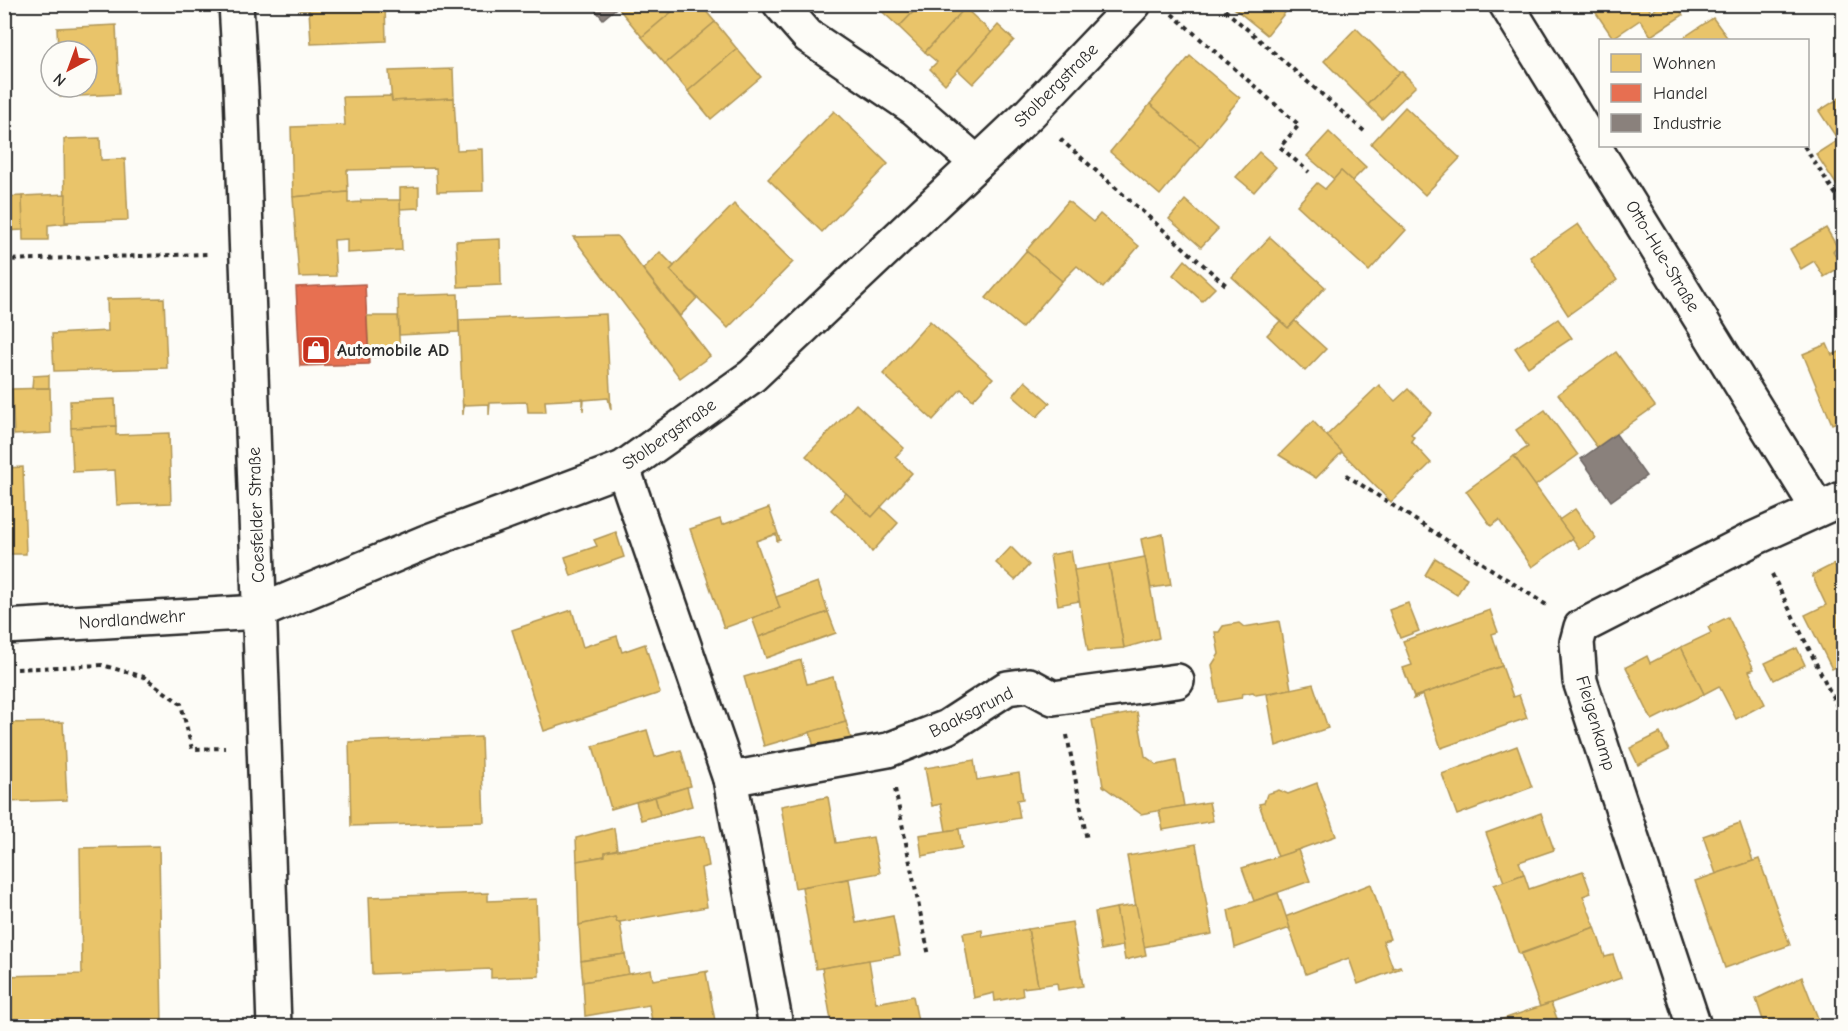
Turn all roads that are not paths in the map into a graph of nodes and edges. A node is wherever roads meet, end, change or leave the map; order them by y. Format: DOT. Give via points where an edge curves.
graph roads {
  1 [pos="236,4"];
  2 [pos="780,4"];
  3 [pos="1134,4"];
  4 [pos="1506,4"];
  5 [pos="1599,147"];
  6 [pos="1599,147"];
  7 [pos="977,163"];
  8 [pos="623,468"];
  9 [pos="1831,503"];
  10 [pos="259,612"];
  11 [pos="4,627"];
  12 [pos="1177,681"];
  13 [pos="730,779"];
  14 [pos="274,1026"];
  15 [pos="776,1026"];
  16 [pos="1694,1026"];
  1 -- 10 [label="street, Coesfelder Straße"];
  2 -- 7 [label="street" via="808,36 914,108"];
  3 -- 7 [label="street, Stolbergstraße"];
  4 -- 5 [label="street, Otto-Hue-Straße"];
  6 -- 9 [label="street, Otto-Hue-Straße"];
  7 -- 8 [label="street, Stolbergstraße" via="752,376"];
  8 -- 10 [label="street, Stolbergstraße" via="426,542"];
  8 -- 13 [label="street"];
  9 -- 16 [label="street, Fleigenkamp" via="1581,627 1577,642 1580,681"];
  10 -- 11 [label="street, Nordlandwehr"];
  10 -- 14 [label="street, Coesfelder Straße"];
  12 -- 13 [label="street, Baaksgrund" via="1053,699 1029,685 1008,688 947,727 888,750"];
  13 -- 15 [label="street"];
}
